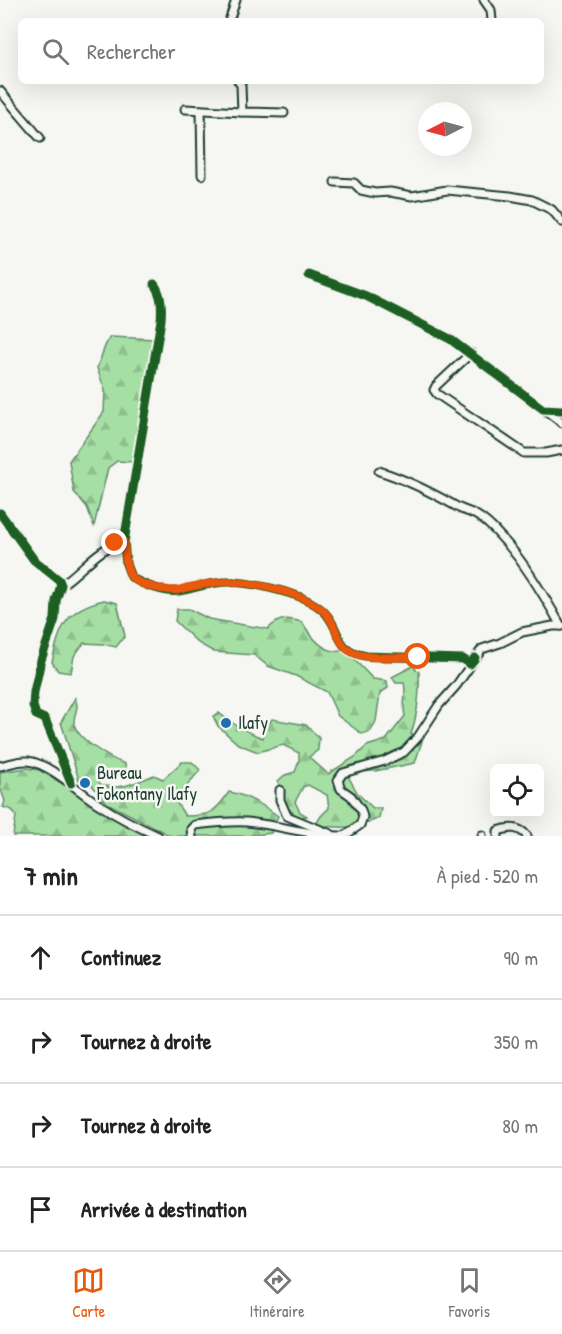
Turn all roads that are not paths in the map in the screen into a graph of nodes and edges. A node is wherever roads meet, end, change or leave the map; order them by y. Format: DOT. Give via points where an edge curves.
graph roads {
  1 [pos="236,0"];
  2 [pos="484,0"];
  3 [pos="230,18"];
  4 [pos="491,18"];
  5 [pos="240,84"];
  6 [pos="0,91"];
  7 [pos="185,110"];
  8 [pos="201,110"];
  9 [pos="242,112"];
  10 [pos="284,113"];
  11 [pos="40,138"];
  12 [pos="202,175"];
  13 [pos="335,182"];
  14 [pos="562,222"];
  15 [pos="309,275"];
  16 [pos="154,284"];
  17 [pos="471,353"];
  18 [pos="543,409"];
  19 [pos="562,410"];
  20 [pos="562,423"];
  21 [pos="562,450"];
  22 [pos="379,471"];
  23 [pos="0,513"];
  24 [pos="124,542"];
  25 [pos="61,585"];
  26 [pos="561,626"];
  27 [pos="475,658"];
  28 [pos="0,766"];
  29 [pos="71,783"];
  30 [pos="280,790"];
  31 [pos="354,833"];
  32 [pos="158,836"];
  33 [pos="192,836"];
  34 [pos="336,836"];
  35 [pos="498,836"];
  36 [pos="527,836"];
  1 -- 3 [label="street"];
  2 -- 4 [label="street"];
  5 -- 9 [label="street"];
  6 -- 11 [label="street"];
  7 -- 8 [label="street"];
  8 -- 9 [label="street"];
  8 -- 12 [label="street"];
  9 -- 10 [label="street"];
  13 -- 14 [label="street" via="354,183 361,190 375,193 412,196 447,190 510,196 532,200 552,210"];
  15 -- 17 [label="street" via="366,296"];
  16 -- 24 [label="street" via="162,306 161,326"];
  17 -- 18 [label="street"];
  17 -- 21 [label="street" via="436,386 437,394 524,453"];
  18 -- 19 [label="street"];
  18 -- 20 [label="street"];
  22 -- 26 [label="street" via="477,515 514,552"];
  23 -- 25 [label="street" via="34,560"];
  24 -- 25 [label="street" via="111,544"];
  24 -- 27 [label="street" via="131,577 156,588 178,591 229,582 270,588 313,602 328,616 340,641 352,653 463,659 470,664"];
  25 -- 29 [label="street" via="33,706 36,715 45,719"];
  26 -- 27 [label="street" via="522,632 482,649"];
  27 -- 31 [label="street" via="404,752 343,773 338,780 341,789 361,810 363,817"];
  28 -- 29 [label="street" via="26,761 39,764"];
  29 -- 32 [label="street" via="99,805"];
  30 -- 34 [label="street" via="287,816"];
  31 -- 34 [label="street"];
  33 -- 34 [label="street" via="195,825 245,822"];
  35 -- 36 [label="street" via="498,831 515,828"];
}
